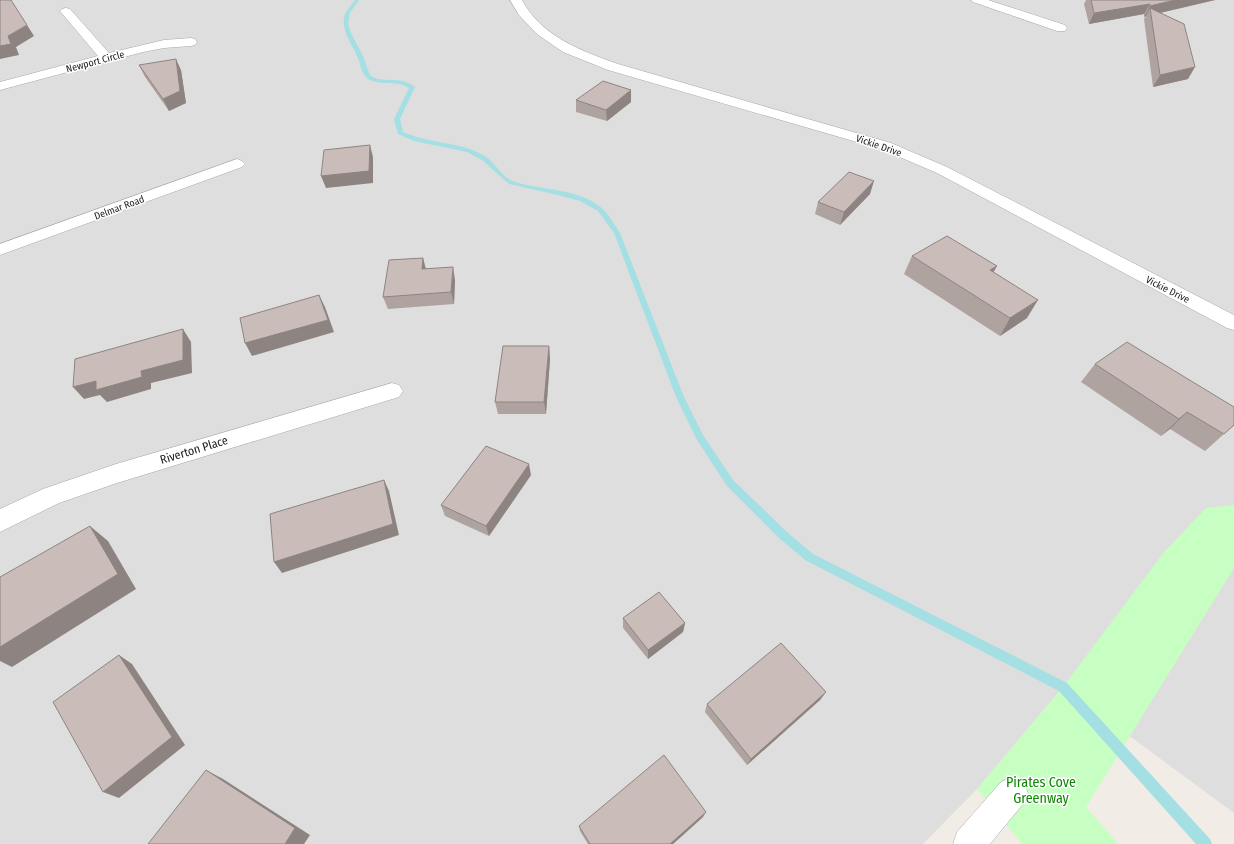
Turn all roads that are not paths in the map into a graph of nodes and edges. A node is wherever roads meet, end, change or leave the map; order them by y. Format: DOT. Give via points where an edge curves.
graph roads {
  1 [pos="516,0"];
  2 [pos="977,0"];
  3 [pos="66,10"];
  4 [pos="1061,28"];
  5 [pos="191,42"];
  6 [pos="106,58"];
  7 [pos="0,86"];
  8 [pos="237,164"];
  9 [pos="0,250"];
  10 [pos="1234,323"];
  11 [pos="392,391"];
  12 [pos="0,521"];
  13 [pos="1012,793"];
  14 [pos="969,844"];
  1 -- 10 [label="street, Vickie Drive" via="523,12 541,31 568,49 613,67 855,136 908,155 942,170"];
  2 -- 4 [label="street"];
  3 -- 6 [label="street"];
  5 -- 6 [label="street, Newport Circle" via="142,48"];
  6 -- 7 [label="street, Newport Circle"];
  8 -- 9 [label="street, Delmar Road"];
  11 -- 12 [label="street, Riverton Place" via="116,474 51,496"];
  13 -- 14 [label="street"];
}
